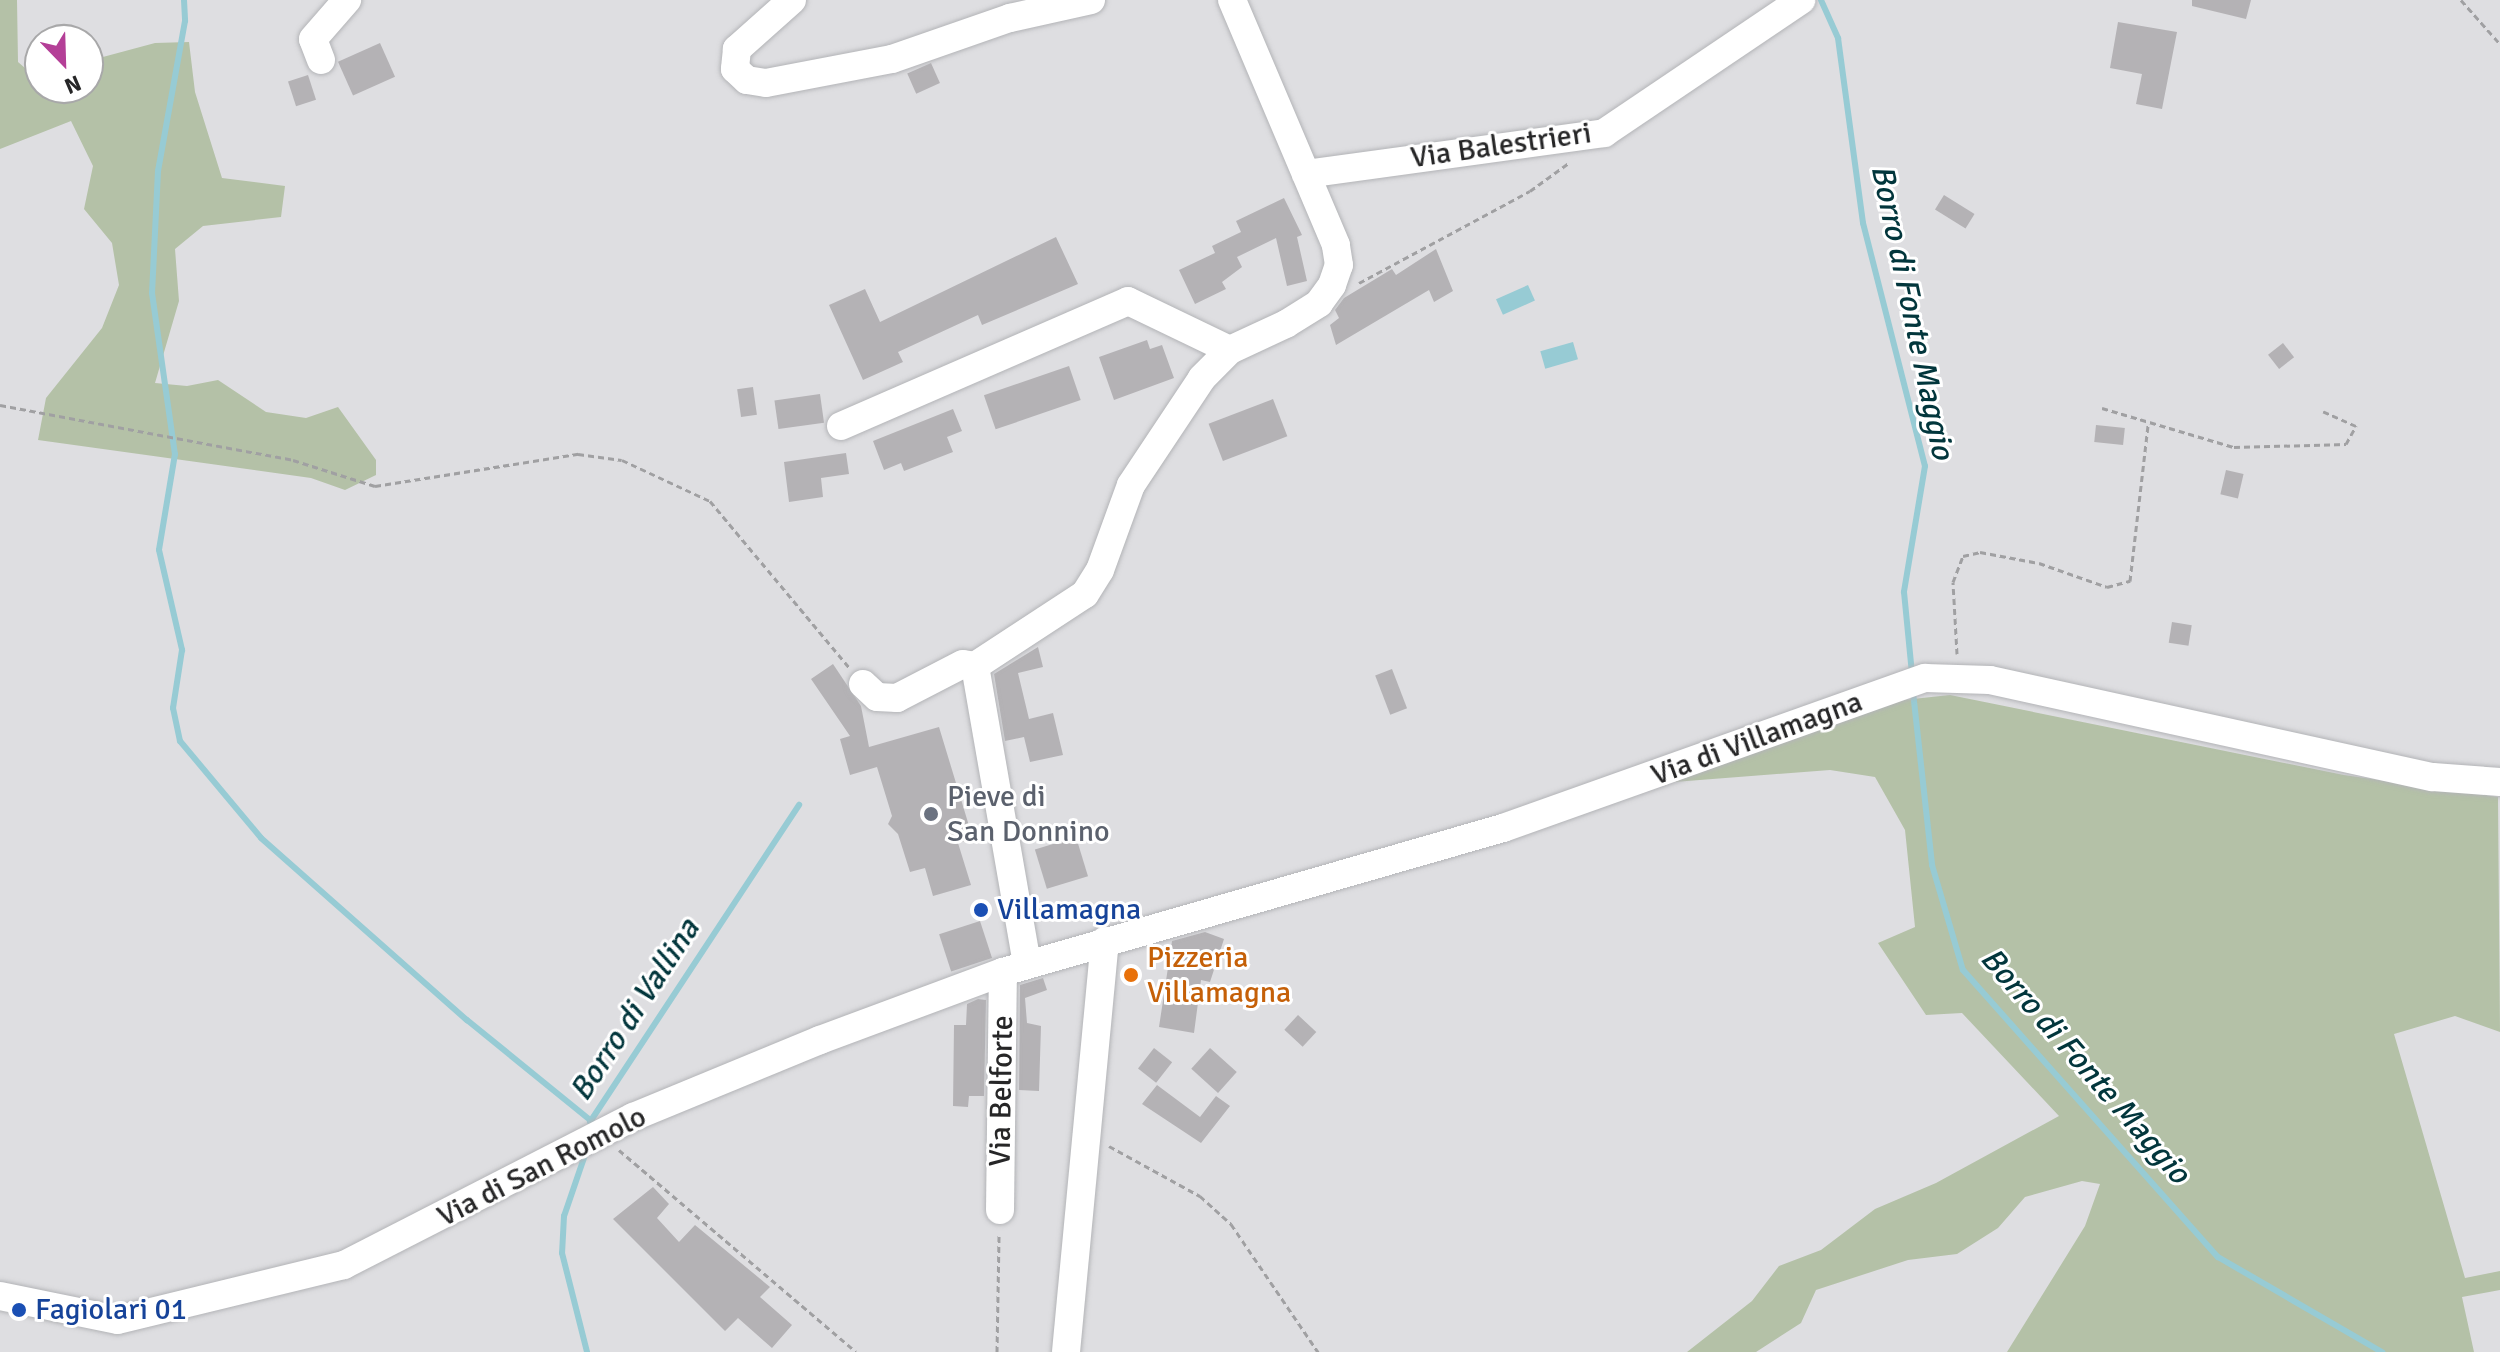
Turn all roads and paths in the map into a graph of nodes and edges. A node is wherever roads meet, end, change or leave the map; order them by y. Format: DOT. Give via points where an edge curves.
graph roads {
  1 [pos="347,0"];
  2 [pos="792,0"];
  3 [pos="1091,0"];
  4 [pos="1232,0"];
  5 [pos="1801,0"];
  6 [pos="2461,0"];
  7 [pos="2500,44"];
  8 [pos="321,60"];
  9 [pos="1570,162"];
  10 [pos="1306,174"];
  11 [pos="1326,295"];
  12 [pos="1230,350"];
  13 [pos="0,405"];
  14 [pos="2102,408"];
  15 [pos="2323,411"];
  16 [pos="2148,425"];
  17 [pos="841,426"];
  18 [pos="975,666"];
  19 [pos="1959,677"];
  20 [pos="863,684"];
  21 [pos="2500,782"];
  22 [pos="1105,941"];
  23 [pos="1015,969"];
  24 [pos="1088,1135"];
  25 [pos="593,1137"];
  26 [pos="1000,1210"];
  27 [pos="0,1296"];
  28 [pos="856,1352"];
  29 [pos="997,1352"];
  30 [pos="1066,1352"];
  31 [pos="1318,1352"];
  1 -- 8 [label="street" via="313,39"];
  2 -- 3 [label="street" via="737,49 735,69 747,80 766,83 892,59 1010,18"];
  4 -- 10 [label="street"];
  5 -- 10 [label="street, Via Balestrieri" via="1604,133"];
  6 -- 7 [label="path"];
  9 -- 11 [label="path, Via Balestrieri" via="1455,235"];
  10 -- 11 [label="street" via="1336,245 1339,265"];
  11 -- 12 [label="street" via="1286,324"];
  12 -- 17 [label="street" via="1128,301"];
  12 -- 18 [label="street" via="1202,378 1131,485 1100,570 1085,594"];
  13 -- 20 [label="path" via="293,460 375,486 578,454 622,460 710,501"];
  14 -- 16 [label="path"];
  15 -- 16 [label="path" via="2356,426 2346,444 2234,447"];
  16 -- 19 [label="path" via="2130,581 2107,587 2039,563 1980,552 1963,556 1953,582"];
  18 -- 20 [label="street" via="963,664 897,698 877,697"];
  18 -- 23 [label="street, Via Belforte"];
  19 -- 21 [label="street, Via di Villamagna" via="2433,777"];
  19 -- 22 [label="street, Via di Villamagna" via="1914,681 1503,828"];
  22 -- 23 [label="street, Via di Villamagna"];
  22 -- 24 [label="street"];
  23 -- 25 [label="street, Via di San Romolo" via="820,1040"];
  23 -- 26 [label="street, Via Belforte"];
  24 -- 30 [label="street"];
  24 -- 31 [label="path" via="1200,1196 1231,1224"];
  25 -- 27 [label="street, Via di San Romolo" via="344,1265 118,1320"];
  25 -- 28 [label="path"];
  26 -- 29 [label="path"];
}
